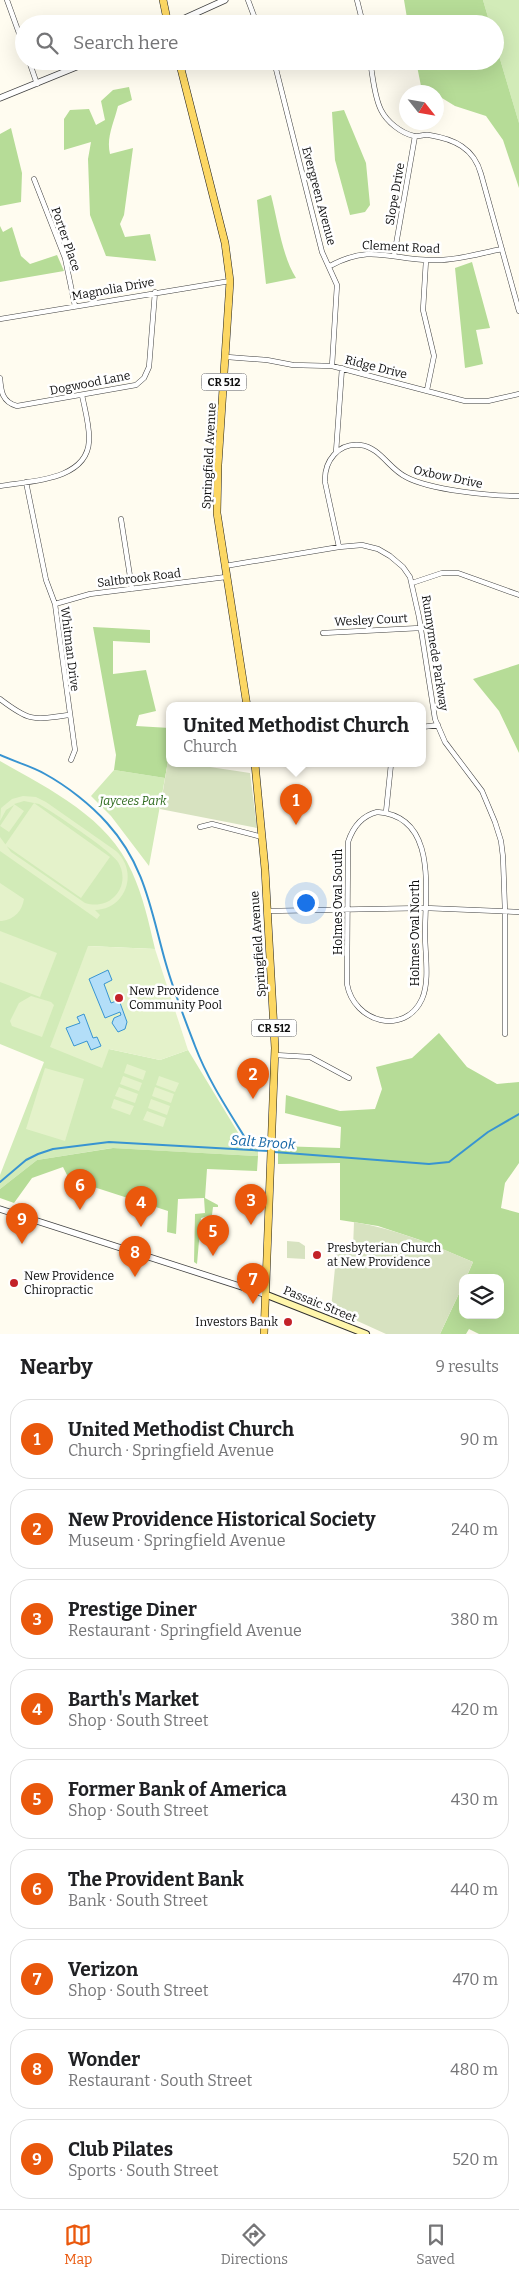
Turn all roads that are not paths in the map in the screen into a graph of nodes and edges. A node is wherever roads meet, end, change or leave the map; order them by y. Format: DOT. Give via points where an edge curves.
graph roads {
  1 [pos="7,0"];
  2 [pos="162,0"];
  3 [pos="225,0"];
  4 [pos="248,0"];
  5 [pos="357,0"];
  6 [pos="166,15"];
  7 [pos="192,15"];
  8 [pos="254,15"];
  9 [pos="361,15"];
  10 [pos="15,22"];
  11 [pos="32,70"];
  12 [pos="70,70"];
  13 [pos="180,70"];
  14 [pos="276,70"];
  15 [pos="372,70"];
  16 [pos="37,84"];
  17 [pos="0,98"];
  18 [pos="415,136"];
  19 [pos="34,179"];
  20 [pos="502,249"];
  21 [pos="394,256"];
  22 [pos="426,260"];
  23 [pos="330,266"];
  24 [pos="230,281"];
  25 [pos="155,292"];
  26 [pos="75,306"];
  27 [pos="519,311"];
  28 [pos="0,319"];
  29 [pos="226,357"];
  30 [pos="332,366"];
  31 [pos="342,368"];
  32 [pos="0,378"];
  33 [pos="427,390"];
  34 [pos="519,394"];
  35 [pos="82,395"];
  36 [pos="336,452"];
  37 [pos="26,482"];
  38 [pos="0,486"];
  39 [pos="519,496"];
  40 [pos="121,519"];
  41 [pos="339,547"];
  42 [pos="224,566"];
  43 [pos="226,577"];
  44 [pos="412,583"];
  45 [pos="132,589"];
  46 [pos="519,595"];
  47 [pos="55,604"];
  48 [pos="420,628"];
  49 [pos="323,633"];
  50 [pos="0,699"];
  51 [pos="246,702"];
  52 [pos="69,715"];
  53 [pos="438,725"];
  54 [pos="426,726"];
  55 [pos="71,760"];
  56 [pos="255,767"];
  57 [pos="391,767"];
  58 [pos="386,812"];
  59 [pos="200,827"];
  60 [pos="262,837"];
  61 [pos="425,908"];
  62 [pos="268,911"];
  63 [pos="348,911"];
  64 [pos="505,912"];
  65 [pos="519,912"];
  66 [pos="348,984"];
  67 [pos="505,1034"];
  68 [pos="275,1055"];
  69 [pos="349,1078"];
  70 [pos="0,1209"];
  71 [pos="267,1294"];
  72 [pos="264,1334"];
  73 [pos="366,1334"];
  1 -- 10 [label="street"];
  2 -- 6 [label="main road"];
  3 -- 7 [label="street"];
  4 -- 8 [label="street"];
  5 -- 9 [label="street"];
  11 -- 16 [label="street"];
  12 -- 16 [label="street"];
  13 -- 24 [label="main road, Springfield Avenue / CR 512" via="225,243"];
  14 -- 23 [label="street, Evergreen Avenue" via="322,252"];
  15 -- 18 [label="street" via="381,111 395,127"];
  16 -- 17 [label="street"];
  18 -- 20 [label="street" via="426,134 448,139 462,145 473,156 480,169"];
  18 -- 21 [label="street, Slope Drive"];
  19 -- 26 [label="street, Porter Place" via="64,258"];
  20 -- 22 [label="street, Clement Road"];
  20 -- 27 [label="street"];
  21 -- 22 [label="street, Clement Road"];
  21 -- 23 [label="street, Clement Road" via="358,254"];
  22 -- 33 [label="street" via="423,310 434,356"];
  23 -- 30 [label="street, Evergreen Avenue" via="338,292"];
  24 -- 25 [label="street, Magnolia Drive"];
  24 -- 29 [label="main road, Springfield Avenue / CR 512"];
  25 -- 26 [label="street, Magnolia Drive"];
  25 -- 35 [label="street, Dogwood Lane" via="149,368 144,378 131,388"];
  26 -- 28 [label="street, Magnolia Drive"];
  29 -- 30 [label="street, Ridge Drive" via="293,366"];
  29 -- 42 [label="main road, Springfield Avenue / CR 512" via="217,496"];
  30 -- 31 [label="street, Ridge Drive"];
  31 -- 33 [label="street, Ridge Drive"];
  31 -- 36 [label="street"];
  32 -- 35 [label="street, Dogwood Lane" via="1,394 13,405"];
  33 -- 34 [label="street, Ridge Drive" via="465,400 488,400"];
  35 -- 37 [label="street" via="89,442 82,462 66,474"];
  36 -- 39 [label="street, Oxbow Drive" via="352,445 365,446 377,452 398,473 416,482 486,495"];
  36 -- 41 [label="street" via="327,465 325,478"];
  37 -- 38 [label="street"];
  37 -- 47 [label="street, Whitman Drive" via="46,580"];
  40 -- 45 [label="street"];
  41 -- 42 [label="street, Runnymede Parkway"];
  41 -- 44 [label="street, Runnymede Parkway" via="362,545 378,549 398,563"];
  42 -- 43 [label="main road, Springfield Avenue / CR 512"];
  43 -- 45 [label="street, Saltbrook Road"];
  43 -- 51 [label="main road, Springfield Avenue / CR 512"];
  44 -- 46 [label="street" via="442,573 458,573"];
  44 -- 48 [label="street, Runnymede Parkway"];
  45 -- 47 [label="street, Saltbrook Road" via="90,594"];
  47 -- 52 [label="street, Whitman Drive"];
  48 -- 49 [label="street, Wesley Court"];
  48 -- 53 [label="street, Runnymede Parkway"];
  50 -- 52 [label="street" via="31,719"];
  52 -- 55 [label="street, Whitman Drive" via="75,750"];
  53 -- 54 [label="street"];
  53 -- 64 [label="street, Runnymede Parkway" via="445,742 482,791 495,822 503,856"];
  56 -- 60 [label="main road, Springfield Avenue / CR 512"];
  57 -- 58 [label="street"];
  58 -- 61 [label="street, Holmes Oval North" via="405,820 422,846"];
  58 -- 63 [label="street, Holmes Oval South" via="366,816 350,836 347,850"];
  59 -- 60 [label="street" via="212,824"];
  60 -- 62 [label="main road, Springfield Avenue / CR 512"];
  61 -- 63 [label="street"];
  61 -- 64 [label="street"];
  61 -- 66 [label="street, Holmes Oval North" via="425,991 413,1012 394,1020 377,1020 357,1006"];
  62 -- 63 [label="street"];
  62 -- 68 [label="main road, Springfield Avenue / CR 512"];
  63 -- 66 [label="street, Holmes Oval South"];
  64 -- 65 [label="street"];
  64 -- 67 [label="street, Runnymede Parkway"];
  68 -- 69 [label="street" via="310,1057"];
  68 -- 71 [label="main road, Springfield Avenue / CR 512"];
  70 -- 71 [label="street"];
  71 -- 72 [label="main road, Springfield Avenue / CR 512"];
  71 -- 73 [label="main road, Passaic Street"];
}
